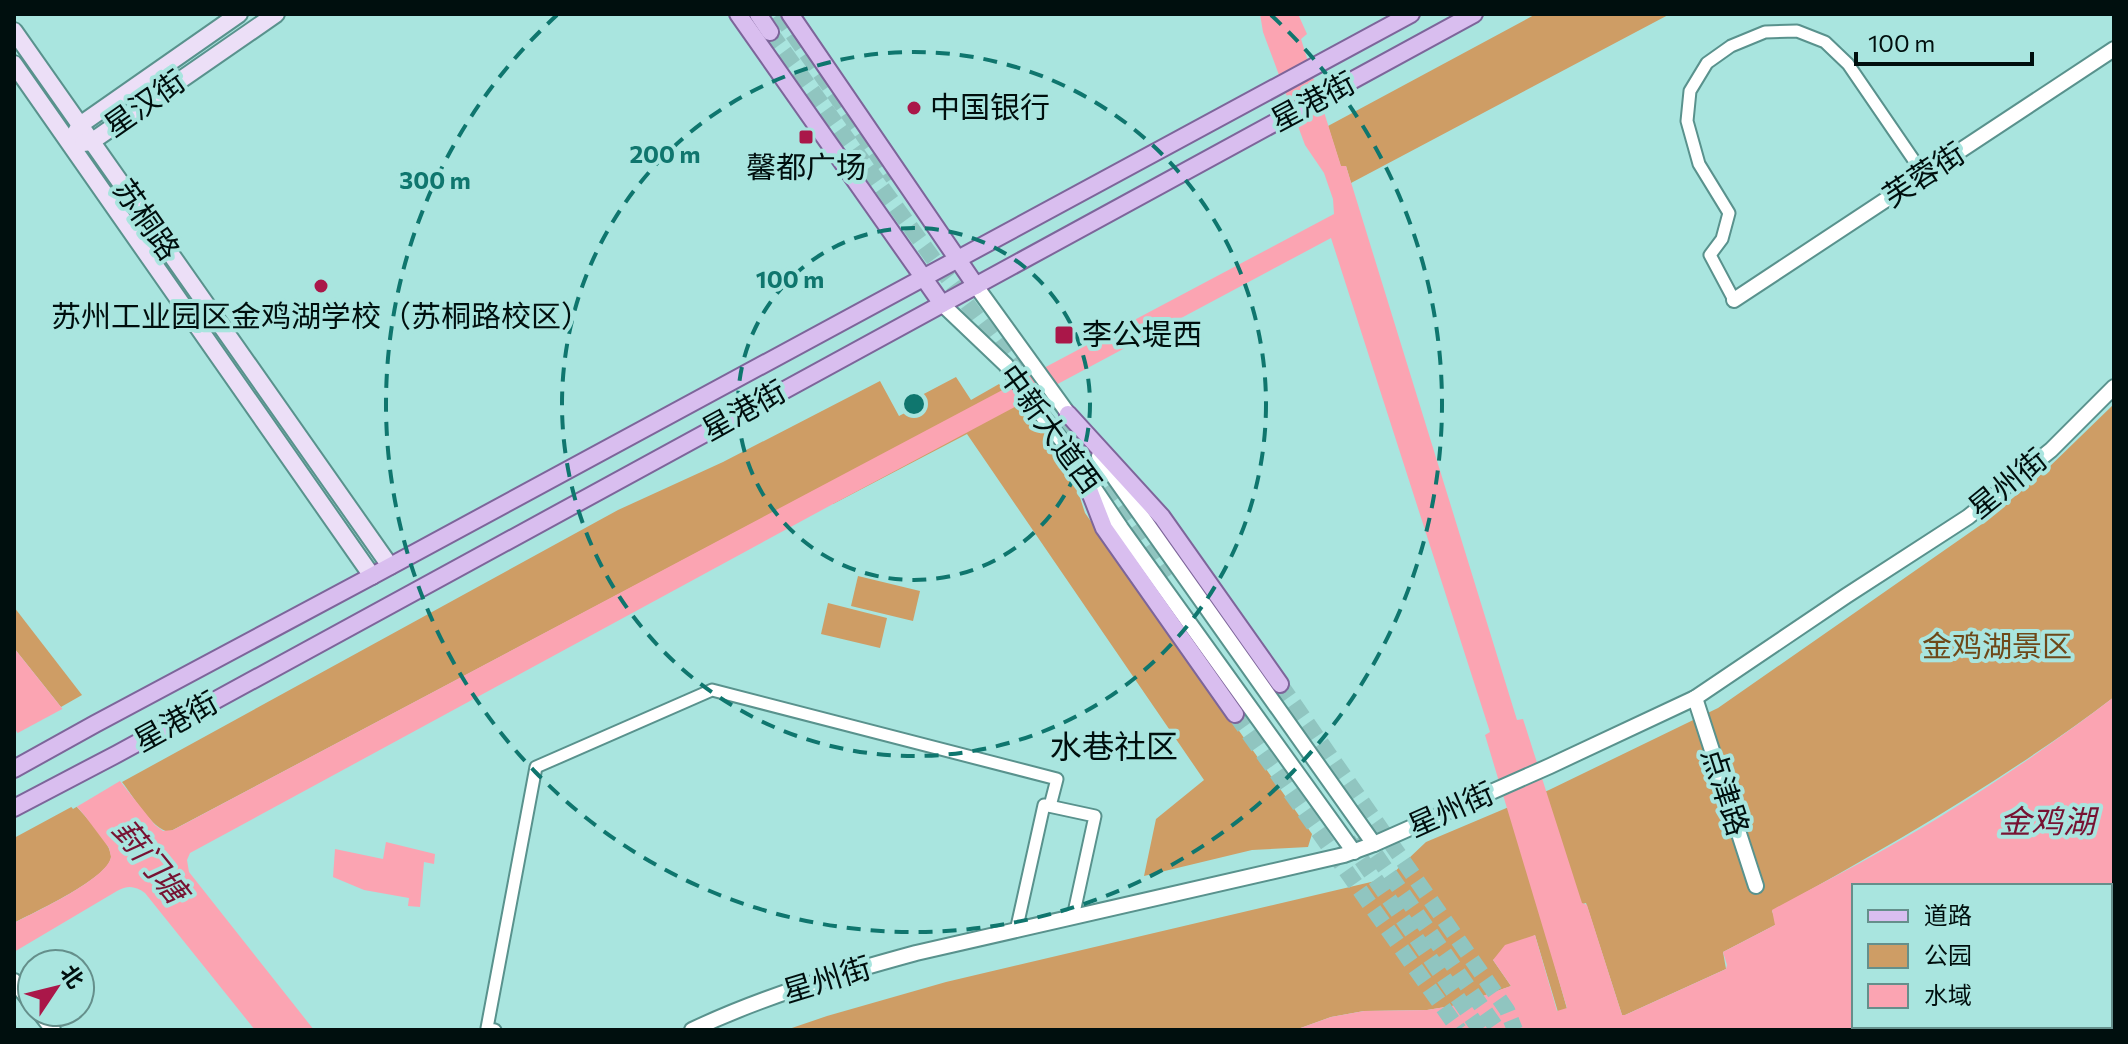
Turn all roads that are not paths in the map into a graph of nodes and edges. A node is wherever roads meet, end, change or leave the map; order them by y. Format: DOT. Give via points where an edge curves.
graph roads {
  1 [pos="239,14"];
  2 [pos="276,14"];
  3 [pos="738,14"];
  4 [pos="758,14"];
  5 [pos="790,14"];
  6 [pos="1411,14"];
  7 [pos="1474,14"];
  8 [pos="14,31"];
  9 [pos="770,32"];
  10 [pos="2114,49"];
  11 [pos="14,64"];
  12 [pos="80,125"];
  13 [pos="91,142"];
  14 [pos="70,144"];
  15 [pos="1924,175"];
  16 [pos="958,259"];
  17 [pos="924,277"];
  18 [pos="976,286"];
  19 [pos="202,300"];
  20 [pos="1734,300"];
  21 [pos="942,304"];
  22 [pos="186,311"];
  23 [pos="2114,387"];
  24 [pos="1068,414"];
  25 [pos="1079,464"];
  26 [pos="370,538"];
  27 [pos="353,550"];
  28 [pos="390,566"];
  29 [pos="372,576"];
  30 [pos="1280,684"];
  31 [pos="1695,698"];
  32 [pos="1235,714"];
  33 [pos="18,767"];
  34 [pos="1050,806"];
  35 [pos="14,808"];
  36 [pos="1374,844"];
  37 [pos="1354,852"];
  38 [pos="1756,886"];
  39 [pos="1073,917"];
  40 [pos="1016,931"];
  41 [pos="700,1028"];
  42 [pos="495,1030"];
  1 -- 12 [label="main road, 星汉街"];
  2 -- 13 [label="main road, 星汉街"];
  3 -- 17 [label="main road, 中新大道西"];
  4 -- 9 [label="main road"];
  5 -- 16 [label="main road, 中新大道西"];
  6 -- 16 [label="main road, 星港街"];
  7 -- 18 [label="main road, 星港街"];
  8 -- 12 [label="main road, 苏桐路"];
  10 -- 15 [label="street, 芙蓉街"];
  11 -- 14 [label="main road, 苏桐路"];
  12 -- 13 [label="main road, 苏桐路"];
  12 -- 14 [label="main road, 星汉街"];
  13 -- 14 [label="main road, 星汉街"];
  13 -- 19 [label="main road, 苏桐路"];
  14 -- 22 [label="main road, 苏桐路"];
  15 -- 20 [label="street, 芙蓉街"];
  15 -- 20 [label="street" via="1848,64 1825,42 1781,31 1731,46 1701,72 1690,91 1687,121 1699,164 1729,213 1722,239 1710,255"];
  16 -- 17 [label="main road, 星港街"];
  16 -- 18 [label="main road, 中新大道西"];
  17 -- 21 [label="main road, 中新大道西"];
  17 -- 28 [label="main road, 星港街"];
  18 -- 21 [label="main road, 星港街"];
  18 -- 24 [label="street, 中新大道西"];
  19 -- 22 [label="main road"];
  19 -- 26 [label="main road, 苏桐路"];
  21 -- 25 [label="street, 中新大道西" via="1006,365"];
  21 -- 35 [label="main road, 星港街"];
  22 -- 27 [label="main road, 苏桐路"];
  23 -- 31 [label="street, 星州街" via="2081,423 1980,509"];
  24 -- 30 [label="main road" via="1162,517"];
  24 -- 36 [label="street, 中新大道西"];
  25 -- 32 [label="main road" via="1104,528"];
  25 -- 37 [label="street, 中新大道西"];
  26 -- 27 [label="main road"];
  26 -- 28 [label="main road, 苏桐路"];
  27 -- 29 [label="main road, 苏桐路"];
  28 -- 29 [label="main road, 星港街"];
  29 -- 33 [label="main road, 星港街"];
  31 -- 36 [label="street, 星州街"];
  31 -- 38 [label="street, 点津路"];
  34 -- 39 [label="street" via="1095,816"];
  34 -- 40 [label="street" via="1044,805"];
  34 -- 42 [label="street" via="1057,779 712,690 536,767 487,1028"];
  36 -- 37 [label="street, 星州街"];
  37 -- 39 [label="street, 星州街"];
  39 -- 40 [label="street, 星州街"];
  40 -- 41 [label="street, 星州街" via="848,971"];
}
